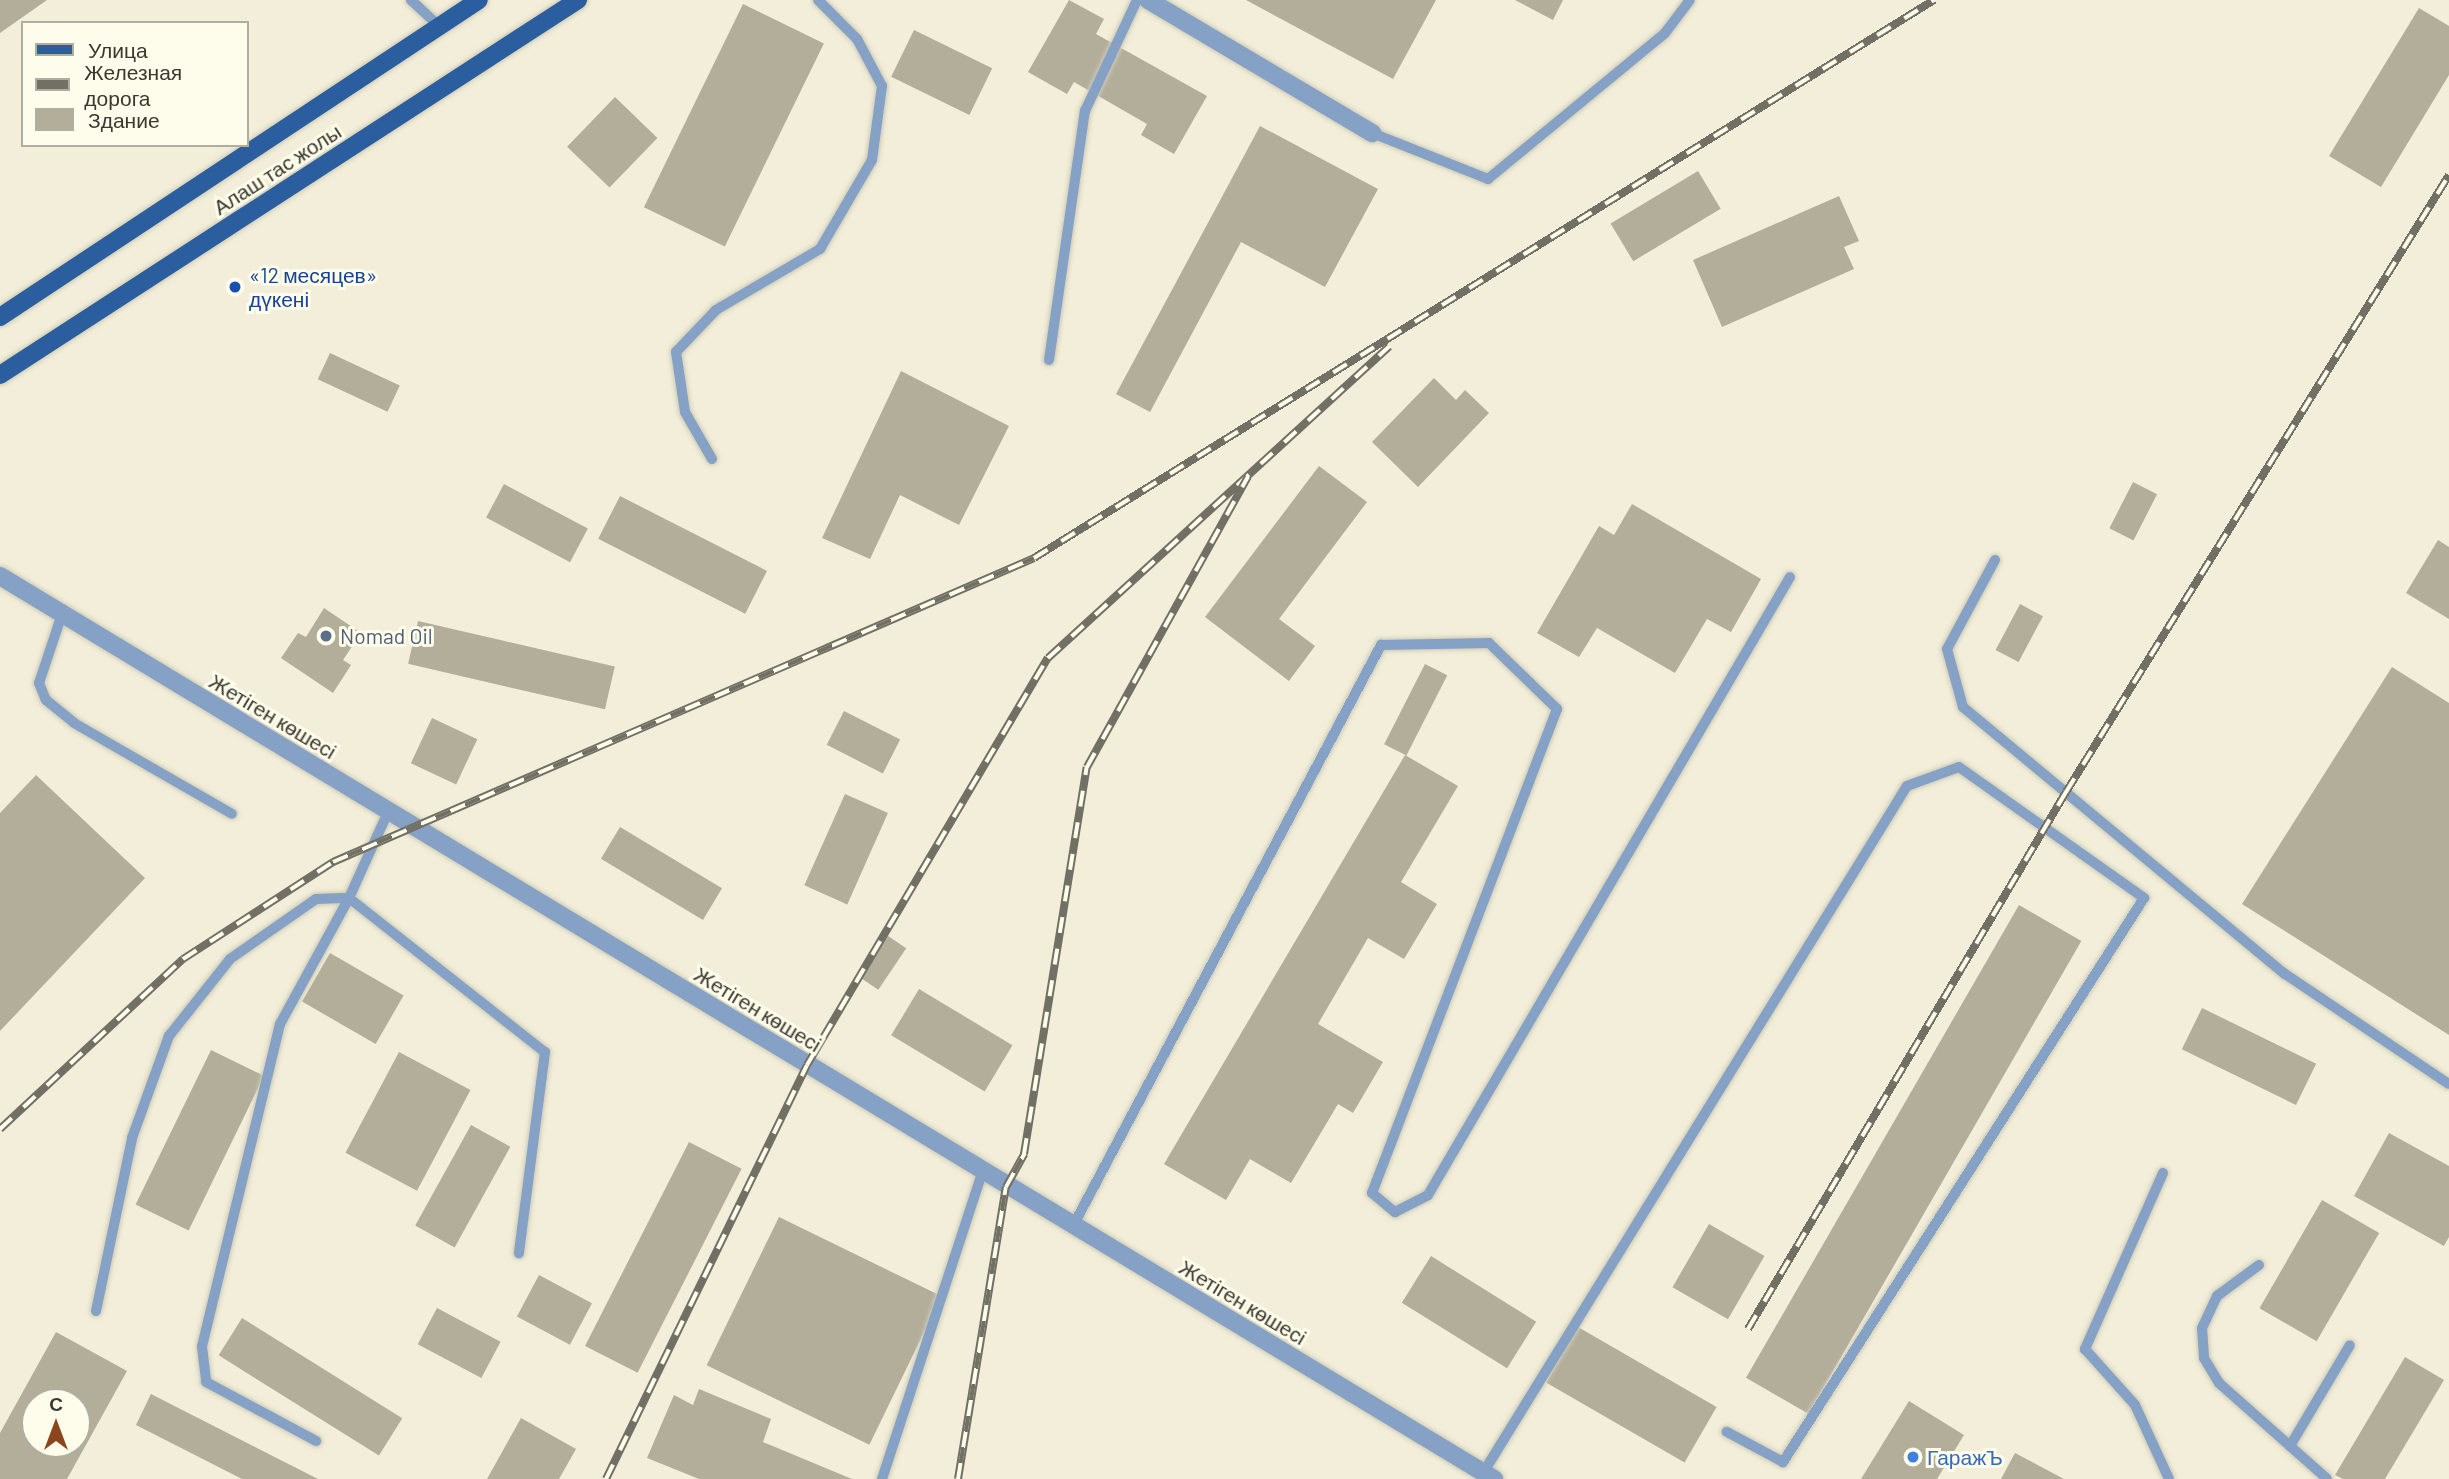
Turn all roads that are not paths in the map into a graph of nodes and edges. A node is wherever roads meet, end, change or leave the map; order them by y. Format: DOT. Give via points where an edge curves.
graph roads {
  1 [pos="411,0"];
  2 [pos="479,0"];
  3 [pos="578,0"];
  4 [pos="818,0"];
  5 [pos="1137,0"];
  6 [pos="1148,0"];
  7 [pos="1690,0"];
  8 [pos="439,26"];
  9 [pos="1372,133"];
  10 [pos="0,317"];
  11 [pos="1049,360"];
  12 [pos="0,375"];
  13 [pos="712,459"];
  14 [pos="1994,560"];
  15 [pos="1790,577"];
  16 [pos="1,579"];
  17 [pos="62,614"];
  18 [pos="388,812"];
  19 [pos="232,814"];
  20 [pos="349,898"];
  21 [pos="2449,1084"];
  22 [pos="982,1172"];
  23 [pos="2163,1173"];
  24 [pos="1073,1227"];
  25 [pos="519,1253"];
  26 [pos="2259,1265"];
  27 [pos="96,1311"];
  28 [pos="2350,1345"];
  29 [pos="1727,1433"];
  30 [pos="316,1441"];
  31 [pos="2290,1446"];
  32 [pos="1488,1476"];
  33 [pos="881,1479"];
  34 [pos="2169,1479"];
  35 [pos="2327,1479"];
  1 -- 8 [label="lane"];
  2 -- 8 [label="main road, Алаш тас жолы"];
  3 -- 12 [label="main road, Алаш тас жолы"];
  4 -- 13 [label="lane" via="857,38 882,86 872,160 820,249 716,310 676,352 685,412"];
  5 -- 11 [label="lane" via="1085,111"];
  6 -- 9 [label="street"];
  7 -- 9 [label="lane" via="1665,33 1488,179"];
  8 -- 10 [label="main road, Алаш тас жолы"];
  14 -- 21 [label="lane" via="1947,649 1963,707 2285,974"];
  15 -- 24 [label="lane" via="1428,1195 1395,1212 1372,1193 1557,709 1489,643 1381,645"];
  16 -- 17 [label="street, Жетіген көшесі"];
  17 -- 18 [label="street, Жетіген көшесі"];
  17 -- 19 [label="lane" via="39,683 46,700 74,723"];
  18 -- 20 [label="lane"];
  18 -- 22 [label="street, Жетіген көшесі"];
  20 -- 25 [label="lane" via="545,1052"];
  20 -- 27 [label="lane" via="316,899 230,959 169,1036 132,1138"];
  20 -- 30 [label="lane" via="279,1024 202,1347 206,1382"];
  22 -- 24 [label="street, Жетіген көшесі"];
  22 -- 33 [label="lane"];
  23 -- 34 [label="lane" via="2085,1349 2135,1405"];
  24 -- 32 [label="street, Жетіген көшесі"];
  26 -- 31 [label="lane" via="2217,1296 2202,1328 2204,1358 2219,1383"];
  28 -- 31 [label="lane"];
  29 -- 32 [label="lane" via="1783,1462 2144,898 1959,767 1907,786"];
  31 -- 35 [label="lane"];
}
